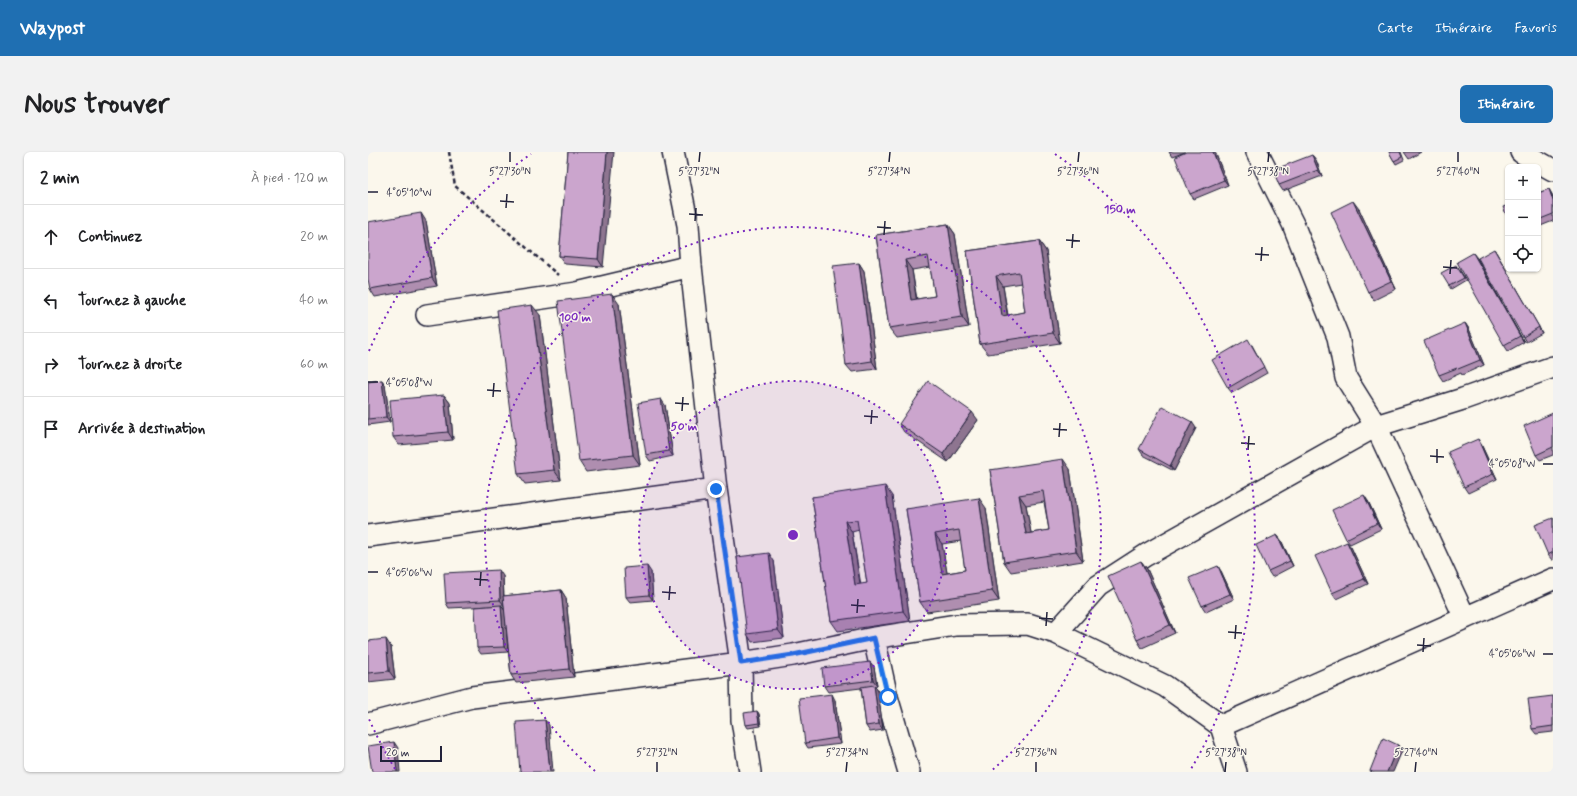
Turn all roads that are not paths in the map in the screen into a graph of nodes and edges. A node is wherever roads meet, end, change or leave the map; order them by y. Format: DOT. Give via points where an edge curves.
graph roads {
  1 [pos="673,152"];
  2 [pos="1257,152"];
  3 [pos="1521,152"];
  4 [pos="1553,170"];
  5 [pos="691,266"];
  6 [pos="426,315"];
  7 [pos="1553,367"];
  8 [pos="1376,426"];
  9 [pos="716,489"];
  10 [pos="368,536"];
  11 [pos="1553,579"];
  12 [pos="1465,618"];
  13 [pos="1056,633"];
  14 [pos="874,638"];
  15 [pos="741,663"];
  16 [pos="368,724"];
  17 [pos="1221,726"];
  18 [pos="750,772"];
  19 [pos="909,772"];
  20 [pos="1236,772"];
  1 -- 5 [label="street" via="688,225"];
  2 -- 8 [label="street" via="1299,238 1338,337 1346,378"];
  3 -- 4 [label="street"];
  5 -- 6 [label="street" via="577,293"];
  5 -- 9 [label="street"];
  7 -- 8 [label="street"];
  8 -- 12 [label="street"];
  8 -- 13 [label="street" via="1146,555 1098,586"];
  9 -- 10 [label="street"];
  9 -- 15 [label="street"];
  11 -- 12 [label="street"];
  12 -- 17 [label="street"];
  13 -- 14 [label="street" via="1028,624 956,625"];
  13 -- 17 [label="street" via="1165,686"];
  14 -- 15 [label="street"];
  14 -- 19 [label="street"];
  15 -- 16 [label="street" via="472,697"];
  15 -- 18 [label="street" via="742,720"];
  17 -- 20 [label="street"];
}
